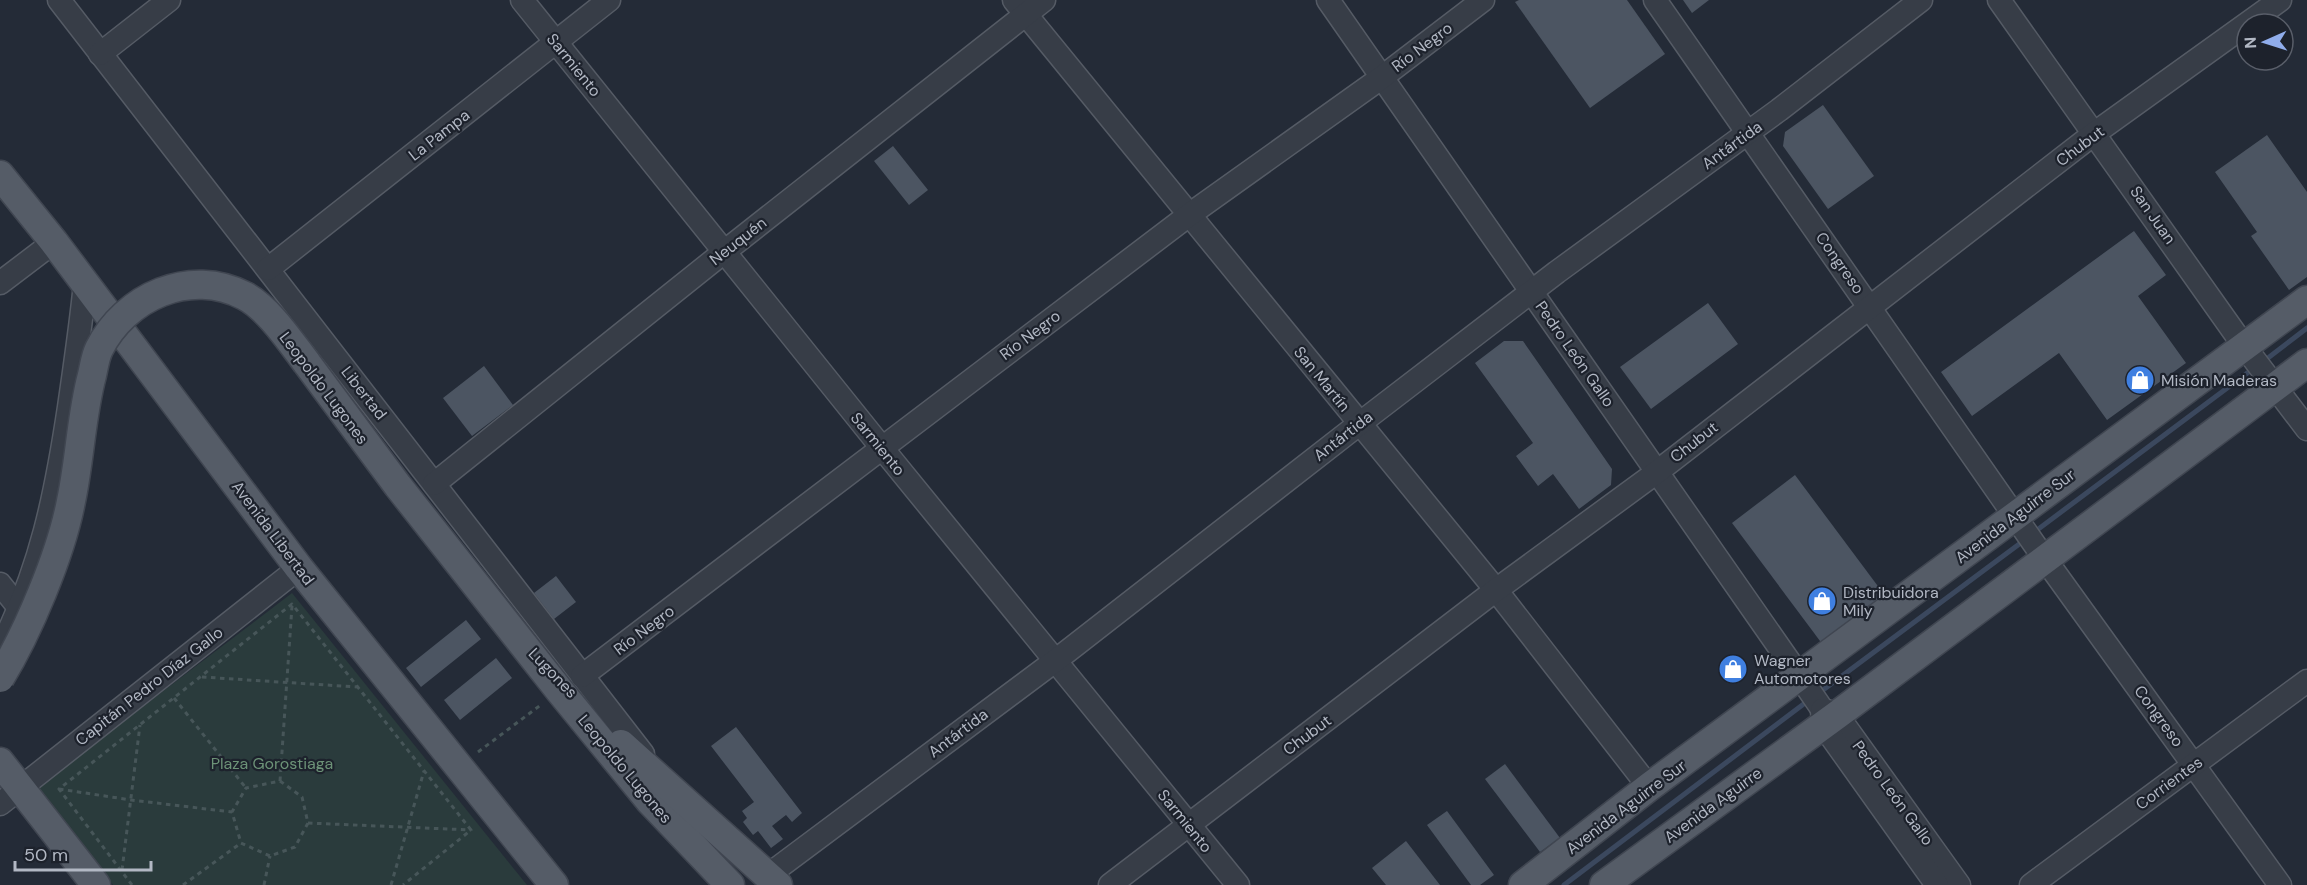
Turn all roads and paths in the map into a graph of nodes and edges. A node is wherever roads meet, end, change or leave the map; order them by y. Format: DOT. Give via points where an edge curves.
graph roads {
  1 [pos="59,0"];
  2 [pos="169,0"];
  3 [pos="522,0"];
  4 [pos="609,0"];
  5 [pos="1044,0"];
  6 [pos="1328,0"];
  7 [pos="1483,0"];
  8 [pos="1655,0"];
  9 [pos="1921,0"];
  10 [pos="1999,0"];
  11 [pos="2280,0"];
  12 [pos="1020,8"];
  13 [pos="557,43"];
  14 [pos="100,54"];
  15 [pos="1381,78"];
  16 [pos="1749,133"];
  17 [pos="2095,133"];
  18 [pos="0,175"];
  19 [pos="1189,215"];
  20 [pos="54,242"];
  21 [pos="724,252"];
  22 [pos="267,269"];
  23 [pos="0,283"];
  24 [pos="85,284"];
  25 [pos="1532,292"];
  26 [pos="2307,300"];
  27 [pos="1870,307"];
  28 [pos="2307,363"];
  29 [pos="2261,366"];
  30 [pos="1359,424"];
  31 [pos="2307,429"];
  32 [pos="882,448"];
  33 [pos="1657,471"];
  34 [pos="434,484"];
  35 [pos="2019,522"];
  36 [pos="2041,553"];
  37 [pos="299,568"];
  38 [pos="0,584"];
  39 [pos="1496,590"];
  40 [pos="292,604"];
  41 [pos="20,609"];
  42 [pos="516,635"];
  43 [pos="0,649"];
  44 [pos="1055,661"];
  45 [pos="201,677"];
  46 [pos="0,678"];
  47 [pos="1802,681"];
  48 [pos="2307,681"];
  49 [pos="286,683"];
  50 [pos="571,683"];
  51 [pos="358,687"];
  52 [pos="174,698"];
  53 [pos="1827,716"];
  54 [pos="140,725"];
  55 [pos="0,762"];
  56 [pos="2194,765"];
  57 [pos="459,766"];
  58 [pos="424,771"];
  59 [pos="280,781"];
  60 [pos="668,786"];
  61 [pos="1649,787"];
  62 [pos="246,788"];
  63 [pos="59,789"];
  64 [pos="10,796"];
  65 [pos="130,800"];
  66 [pos="232,812"];
  67 [pos="308,823"];
  68 [pos="1189,825"];
  69 [pos="408,828"];
  70 [pos="471,830"];
  71 [pos="241,843"];
  72 [pos="270,856"];
  73 [pos="121,872"];
  74 [pos="772,880"];
  75 [pos="96,885"];
  76 [pos="132,885"];
  77 [pos="183,885"];
  78 [pos="264,885"];
  79 [pos="391,885"];
  80 [pos="403,885"];
  81 [pos="554,885"];
  82 [pos="730,885"];
  83 [pos="1110,885"];
  84 [pos="1238,885"];
  85 [pos="1523,885"];
  86 [pos="1604,885"];
  87 [pos="1937,885"];
  88 [pos="1959,885"];
  89 [pos="2031,885"];
  90 [pos="2280,885"];
  1 -- 14 [label="street, Libertad"];
  2 -- 14 [label="street"];
  3 -- 13 [label="street, Sarmiento"];
  4 -- 13 [label="street, La Pampa"];
  5 -- 12 [label="street, Neuquén"];
  6 -- 15 [label="street, Pedro León Gallo"];
  7 -- 15 [label="street, Río Negro"];
  8 -- 16 [label="street, Congreso"];
  9 -- 16 [label="street, Antártida"];
  10 -- 17 [label="street, San Juan"];
  11 -- 17 [label="street, Chubut"];
  12 -- 19 [label="street, San Martín"];
  12 -- 21 [label="street, Neuquén"];
  13 -- 21 [label="street, Sarmiento"];
  13 -- 22 [label="street, La Pampa"];
  14 -- 22 [label="street, Libertad"];
  15 -- 19 [label="street, Río Negro"];
  15 -- 25 [label="street, Pedro León Gallo"];
  16 -- 25 [label="street, Antártida"];
  16 -- 27 [label="street, Congreso"];
  17 -- 27 [label="street, Chubut"];
  17 -- 29 [label="street, San Juan"];
  18 -- 20 [label="main road, Avenida Libertad"];
  19 -- 30 [label="street, San Martín"];
  19 -- 32 [label="street, Río Negro"];
  20 -- 23 [label="street"];
  20 -- 24 [label="main road, Avenida Libertad"];
  21 -- 32 [label="street, Sarmiento"];
  21 -- 34 [label="street, Neuquén"];
  22 -- 34 [label="street, Libertad"];
  24 -- 37 [label="main road, Avenida Libertad"];
  24 -- 41 [label="street" via="61,468 42,548"];
  25 -- 30 [label="street, Antártida"];
  25 -- 33 [label="street, Pedro León Gallo"];
  26 -- 29 [label="main road, Avenida Aguirre Sur"];
  27 -- 33 [label="street, Chubut"];
  27 -- 35 [label="street, Congreso"];
  28 -- 29 [label="main road, Avenida Aguirre Sur"];
  29 -- 31 [label="street, San Juan"];
  29 -- 35 [label="main road, Avenida Aguirre Sur"];
  29 -- 36 [label="main road, Avenida Aguirre Sur"];
  30 -- 39 [label="street, San Martín"];
  30 -- 44 [label="street, Antártida"];
  32 -- 44 [label="street, Sarmiento"];
  32 -- 50 [label="street, Río Negro"];
  33 -- 39 [label="street, Chubut"];
  33 -- 47 [label="street, Pedro León Gallo"];
  34 -- 50 [label="street, Libertad"];
  35 -- 36 [label="street, Congreso"];
  35 -- 47 [label="main road, Avenida Aguirre Sur"];
  36 -- 53 [label="main road, Avenida Aguirre Sur"];
  36 -- 56 [label="street, Congreso"];
  37 -- 57 [label="main road, Avenida Libertad"];
  37 -- 64 [label="street, Capitán Pedro Díaz Gallo"];
  38 -- 41 [label="street"];
  39 -- 61 [label="street, San Martín"];
  39 -- 68 [label="street, Chubut"];
  40 -- 45 [label="path"];
  40 -- 49 [label="path"];
  40 -- 51 [label="path"];
  41 -- 43 [label="street"];
  42 -- 46 [label="main road, Leopoldo Lugones, bridge" via="277,324 246,296 198,283 176,287 137,304 117,321 98,350 86,397 71,504 56,555"];
  42 -- 50 [label="main road, Leopoldo Lugones"];
  42 -- 60 [label="main road, Lugones" via="616,739"];
  44 -- 68 [label="street, Sarmiento"];
  44 -- 74 [label="street, Antártida"];
  45 -- 49 [label="path"];
  45 -- 52 [label="path"];
  47 -- 53 [label="street, Pedro León Gallo"];
  47 -- 61 [label="main road, Avenida Aguirre Sur"];
  48 -- 56 [label="street, Corrientes"];
  49 -- 51 [label="path"];
  49 -- 59 [label="path"];
  50 -- 57 [label="path"];
  50 -- 60 [label="street, Libertad"];
  50 -- 82 [label="main road, Leopoldo Lugones" via="649,800"];
  51 -- 58 [label="path"];
  52 -- 54 [label="path"];
  52 -- 62 [label="path"];
  53 -- 86 [label="main road, Avenida Aguirre"];
  53 -- 87 [label="street, Pedro León Gallo"];
  53 -- 88 [label="street, Pedro León Gallo"];
  54 -- 63 [label="path"];
  54 -- 65 [label="path"];
  55 -- 64 [label="main road"];
  56 -- 89 [label="street, Corrientes"];
  56 -- 90 [label="street, Congreso"];
  57 -- 81 [label="main road, Avenida Libertad"];
  58 -- 69 [label="path"];
  58 -- 70 [label="path"];
  59 -- 62 [label="path"];
  59 -- 67 [label="path" via="302,797"];
  60 -- 74 [label="main road, Leopoldo Lugones"];
  61 -- 85 [label="main road, Avenida Aguirre Sur"];
  62 -- 66 [label="path"];
  63 -- 65 [label="path"];
  63 -- 73 [label="path"];
  64 -- 75 [label="main road"];
  65 -- 66 [label="path"];
  65 -- 73 [label="path"];
  66 -- 71 [label="path"];
  67 -- 69 [label="path"];
  67 -- 72 [label="path" via="295,847"];
  68 -- 83 [label="street, Chubut"];
  68 -- 84 [label="street, Sarmiento"];
  69 -- 70 [label="path"];
  69 -- 79 [label="path"];
  70 -- 80 [label="path"];
  71 -- 72 [label="path"];
  71 -- 77 [label="path"];
  72 -- 78 [label="path"];
  73 -- 76 [label="path"];
}
